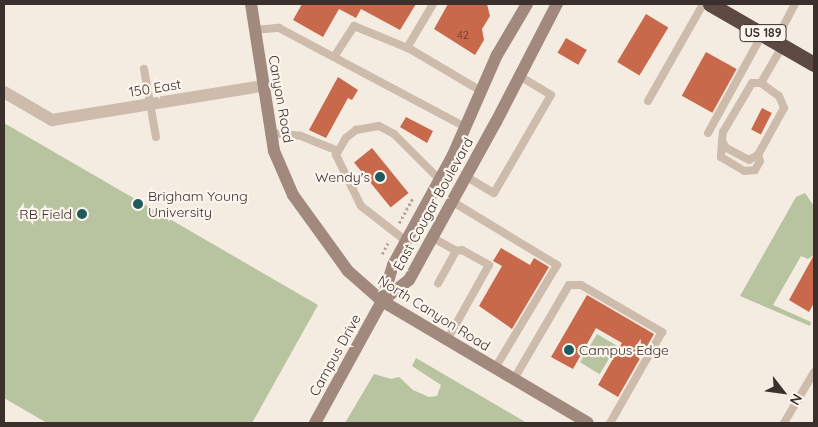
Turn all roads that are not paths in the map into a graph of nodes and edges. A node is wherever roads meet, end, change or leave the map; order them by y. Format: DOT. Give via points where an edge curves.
graph roads {
  1 [pos="251,4"];
  2 [pos="433,4"];
  3 [pos="527,4"];
  4 [pos="557,4"];
  5 [pos="704,4"];
  6 [pos="710,4"];
  7 [pos="795,4"];
  8 [pos="254,30"];
  9 [pos="774,39"];
  10 [pos="407,48"];
  11 [pos="334,57"];
  12 [pos="814,64"];
  13 [pos="144,68"];
  14 [pos="519,76"];
  15 [pos="761,83"];
  16 [pos="262,86"];
  17 [pos="481,91"];
  18 [pos="4,92"];
  19 [pos="648,101"];
  20 [pos="150,105"];
  21 [pos="465,127"];
  22 [pos="269,132"];
  23 [pos="708,133"];
  24 [pos="156,137"];
  25 [pos="722,141"];
  26 [pos="338,151"];
  27 [pos="758,155"];
  28 [pos="467,177"];
  29 [pos="439,179"];
  30 [pos="293,195"];
  31 [pos="453,202"];
  32 [pos="433,238"];
  33 [pos="406,241"];
  34 [pos="456,251"];
  35 [pos="438,283"];
  36 [pos="382,301"];
  37 [pos="447,340"];
  38 [pos="495,368"];
  39 [pos="814,372"];
  40 [pos="514,379"];
  41 [pos="574,420"];
  42 [pos="315,423"];
  43 [pos="588,423"];
  44 [pos="610,423"];
  45 [pos="784,423"];
  1 -- 8 [label="main road, Canyon Road"];
  2 -- 10 [label="lane"];
  3 -- 17 [label="main road, East Cougar Boulevard"];
  4 -- 14 [label="main road, East Cougar Boulevard"];
  5 -- 19 [label="lane"];
  6 -- 9 [label="highway, US 189"];
  7 -- 9 [label="lane"];
  8 -- 11 [label="lane" via="279,28"];
  8 -- 16 [label="main road, Canyon Road"];
  9 -- 12 [label="highway, US 189"];
  9 -- 15 [label="lane"];
  9 -- 23 [label="lane"];
  10 -- 11 [label="lane" via="354,26"];
  10 -- 17 [label="lane"];
  11 -- 21 [label="lane"];
  13 -- 20 [label="lane"];
  14 -- 28 [label="main road, East Cougar Boulevard"];
  14 -- 28 [label="lane" via="551,95 494,193"];
  15 -- 25 [label="lane" via="752,83 747,88"];
  15 -- 27 [label="lane" via="779,96 784,108"];
  16 -- 20 [label="street, 150 East"];
  16 -- 22 [label="main road, Canyon Road"];
  17 -- 21 [label="main road, East Cougar Boulevard"];
  18 -- 20 [label="street, 150 East" via="52,120"];
  20 -- 24 [label="lane"];
  21 -- 29 [label="main road, East Cougar Boulevard"];
  22 -- 26 [label="lane" via="301,136"];
  22 -- 30 [label="main road, Canyon Road"];
  25 -- 27 [label="lane" via="726,148 740,157 749,160"];
  25 -- 27 [label="lane" via="721,157 744,171 755,170 760,161"];
  26 -- 29 [label="lane" via="356,130 379,126 394,134"];
  26 -- 33 [label="lane" via="336,155 361,206"];
  28 -- 31 [label="main road, East Cougar Boulevard"];
  29 -- 33 [label="main road, East Cougar Boulevard"];
  30 -- 36 [label="main road, North Canyon Road" via="348,271"];
  31 -- 32 [label="main road, East Cougar Boulevard"];
  31 -- 38 [label="lane" via="554,262 555,269"];
  32 -- 34 [label="lane"];
  32 -- 36 [label="main road, East Cougar Boulevard" via="409,280"];
  33 -- 36 [label="main road, East Cougar Boulevard" via="393,265"];
  34 -- 35 [label="lane"];
  34 -- 37 [label="lane" via="462,250 489,265"];
  36 -- 37 [label="main road, North Canyon Road"];
  36 -- 42 [label="main road, Campus Drive"];
  37 -- 38 [label="main road, North Canyon Road"];
  38 -- 40 [label="main road, North Canyon Road"];
  39 -- 45 [label="lane"];
  40 -- 41 [label="main road, North Canyon Road"];
  40 -- 44 [label="lane" via="569,285 581,285 662,332"];
  41 -- 43 [label="main road, North Canyon Road"];
}
